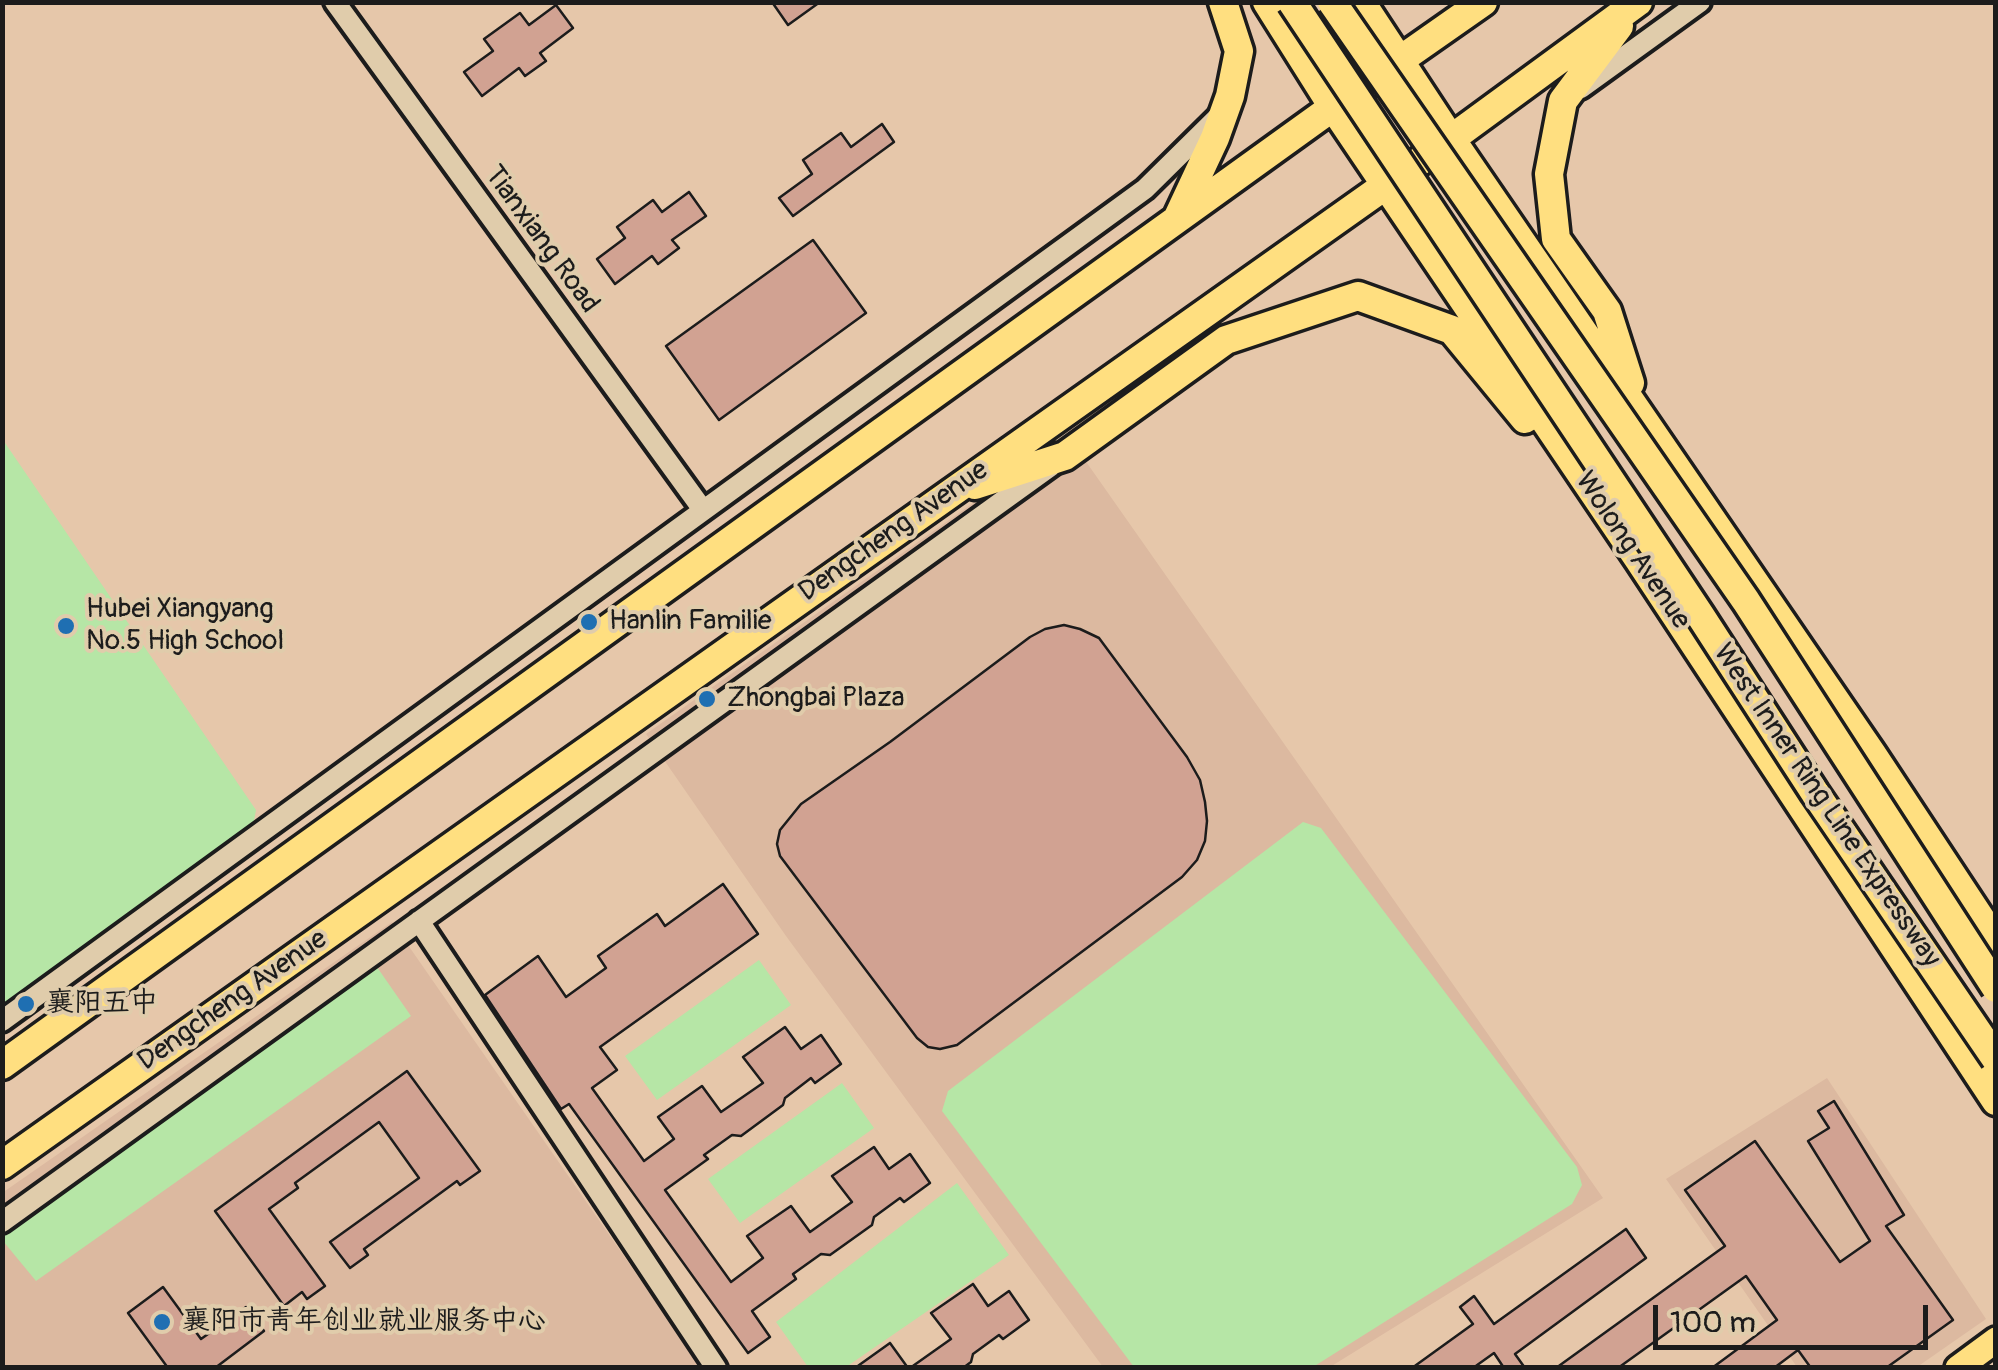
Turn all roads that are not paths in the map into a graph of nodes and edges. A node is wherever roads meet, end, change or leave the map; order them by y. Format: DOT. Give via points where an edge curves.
graph roads {
  1 [pos="335,2"];
  2 [pos="1224,2"];
  3 [pos="1267,2"];
  4 [pos="1292,2"];
  5 [pos="1332,2"];
  6 [pos="1361,2"];
  7 [pos="1483,2"];
  8 [pos="1700,2"];
  9 [pos="1636,4"];
  10 [pos="1400,61"];
  11 [pos="1563,101"];
  12 [pos="1334,107"];
  13 [pos="1225,110"];
  14 [pos="1451,138"];
  15 [pos="1386,184"];
  16 [pos="1175,222"];
  17 [pos="1640,413"];
  18 [pos="1065,456"];
  19 [pos="947,494"];
  20 [pos="703,510"];
  21 [pos="1710,516"];
  22 [pos="1639,560"];
  23 [pos="1688,634"];
  24 [pos="419,921"];
  25 [pos="1996,927"];
  26 [pos="1996,942"];
  27 [pos="1996,988"];
  28 [pos="2,1021"];
  29 [pos="1996,1059"];
  30 [pos="2,1065"];
  31 [pos="1996,1101"];
  32 [pos="1996,1114"];
  33 [pos="2,1164"];
  34 [pos="2,1222"];
  35 [pos="1996,1340"];
  36 [pos="716,1368"];
  37 [pos="1958,1368"];
  1 -- 20 [label="street, Tianxiang Road"];
  2 -- 13 [label="highway" via="1239,51"];
  3 -- 12 [label="highway, Wolong Avenue"];
  4 -- 29 [label="highway, West Inner Ring Line Expressway, bridge"];
  5 -- 27 [label="highway, West Inner Ring Line Expressway, bridge" via="1746,601"];
  6 -- 10 [label="highway"];
  7 -- 10 [label="highway"];
  8 -- 11 [label="street"];
  9 -- 11 [label="highway"];
  9 -- 14 [label="highway, Dengcheng Avenue"];
  10 -- 12 [label="highway"];
  10 -- 14 [label="highway"];
  11 -- 17 [label="highway" via="1549,174 1556,239 1607,311"];
  12 -- 15 [label="highway, Wolong Avenue"];
  12 -- 16 [label="highway"];
  13 -- 16 [label="highway"];
  13 -- 20 [label="street" via="1144,188"];
  14 -- 15 [label="highway, Dengcheng Avenue"];
  14 -- 17 [label="highway"];
  15 -- 19 [label="highway, Dengcheng Avenue"];
  15 -- 22 [label="highway, Wolong Avenue"];
  16 -- 30 [label="highway"];
  17 -- 21 [label="highway"];
  18 -- 19 [label="highway"];
  18 -- 22 [label="highway" via="1226,340 1358,296 1452,330"];
  18 -- 24 [label="street"];
  19 -- 33 [label="highway, Dengcheng Avenue"];
  20 -- 28 [label="street"];
  21 -- 25 [label="highway" via="1800,633"];
  21 -- 26 [label="highway"];
  22 -- 23 [label="highway, Wolong Avenue"];
  23 -- 31 [label="highway, Wolong Avenue"];
  23 -- 32 [label="highway" via="1735,722"];
  24 -- 34 [label="street"];
  24 -- 36 [label="street"];
  35 -- 37 [label="main road"];
}
